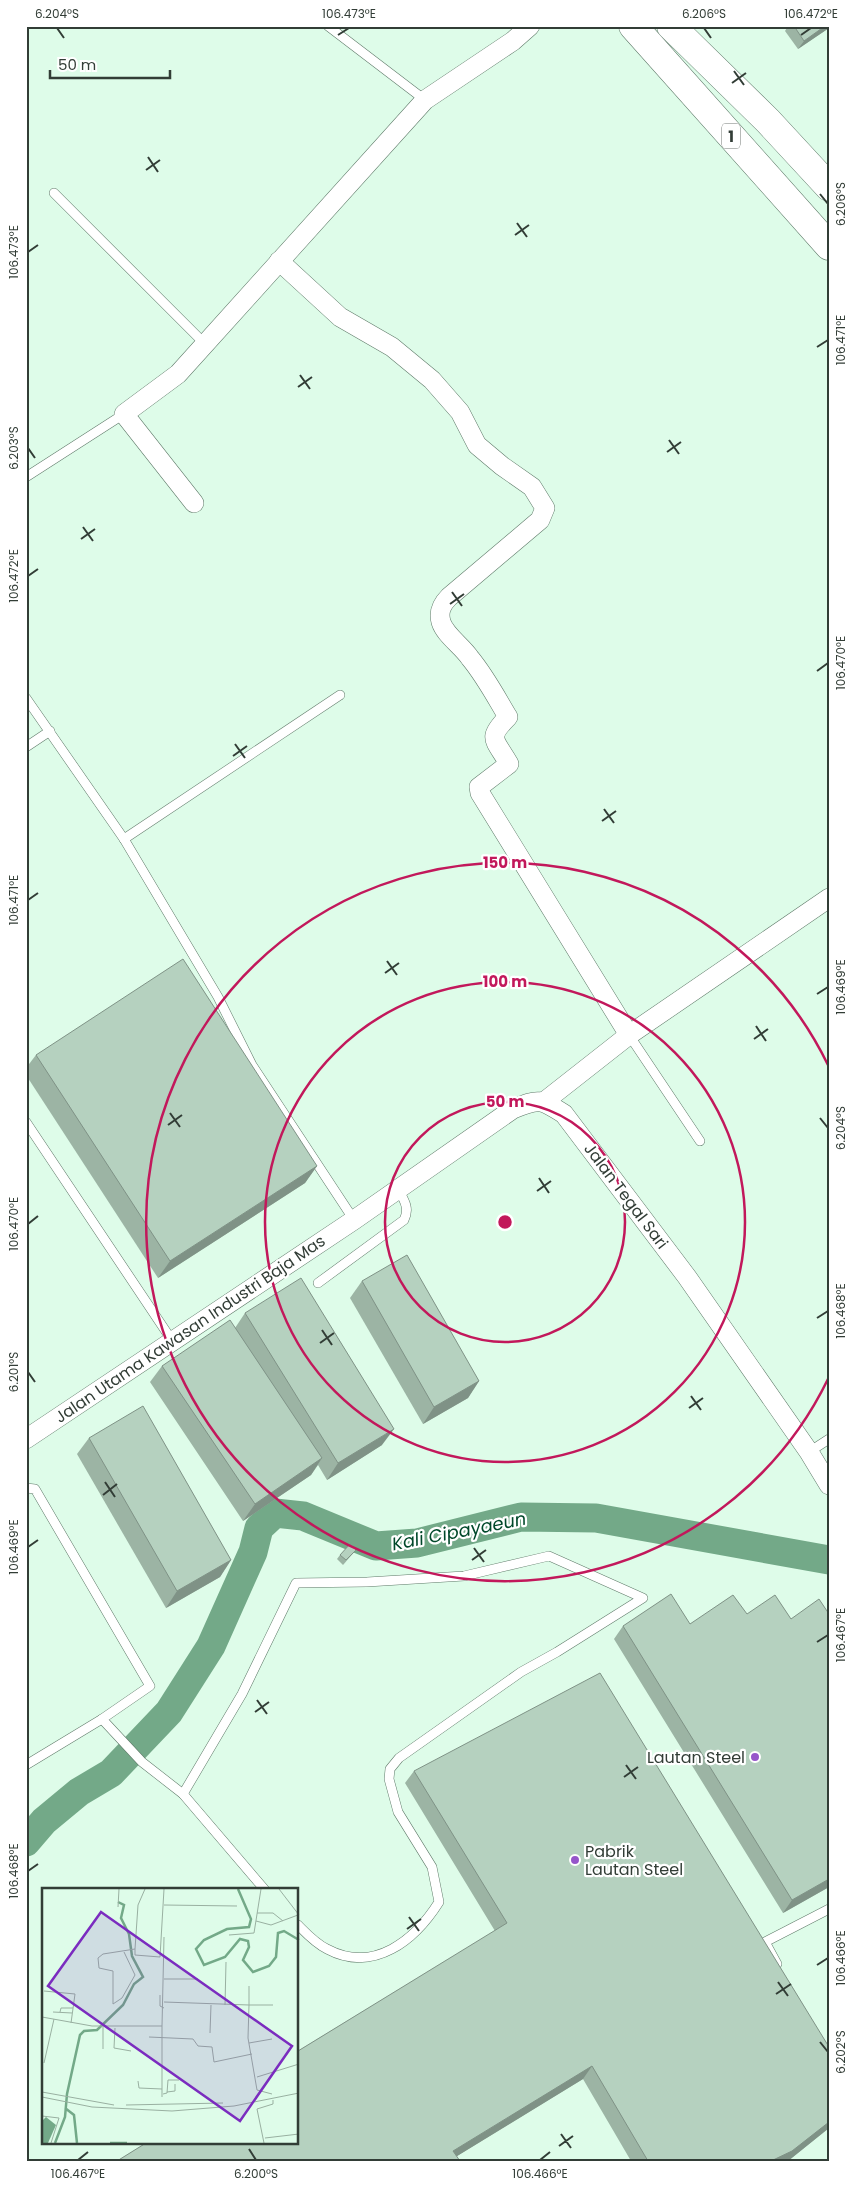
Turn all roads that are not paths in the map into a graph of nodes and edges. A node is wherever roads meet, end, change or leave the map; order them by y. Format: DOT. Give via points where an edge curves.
graph roads {
  1 [pos="328,26"];
  2 [pos="530,26"];
  3 [pos="633,26"];
  4 [pos="671,26"];
  5 [pos="425,100"];
  6 [pos="829,187"];
  7 [pos="54,193"];
  8 [pos="829,246"];
  9 [pos="279,261"];
  10 [pos="206,345"];
  11 [pos="124,414"];
  12 [pos="26,477"];
  13 [pos="194,503"];
  14 [pos="340,695"];
  15 [pos="26,698"];
  16 [pos="50,731"];
  17 [pos="26,747"];
  18 [pos="124,839"];
  19 [pos="829,898"];
  20 [pos="629,1035"];
  21 [pos="545,1101"];
  22 [pos="26,1122"];
  23 [pos="700,1141"];
  24 [pos="398,1189"];
  25 [pos="354,1220"];
  26 [pos="318,1283"];
  27 [pos="174,1342"];
  28 [pos="26,1439"];
  29 [pos="829,1439"];
  30 [pos="809,1452"];
  31 [pos="829,1485"];
  32 [pos="26,1488"];
  33 [pos="102,1719"];
  34 [pos="26,1765"];
  35 [pos="183,1794"];
  36 [pos="263,1888"];
  37 [pos="829,1909"];
  38 [pos="299,1926"];
  39 [pos="781,1971"];
  1 -- 5 [label="lane"];
  2 -- 5 [label="street"];
  3 -- 8 [label="highway, 1"];
  4 -- 6 [label="highway, 1" via="768,121"];
  5 -- 9 [label="street"];
  7 -- 10 [label="lane"];
  9 -- 10 [label="street"];
  9 -- 20 [label="street" via="340,317 392,347 432,380 460,412 478,445 532,487 545,508 540,520 449,597 442,605 441,622 482,673 508,717 495,729 494,736 509,764 479,787 482,798"];
  10 -- 11 [label="street" via="178,374"];
  11 -- 12 [label="lane"];
  11 -- 13 [label="street"];
  14 -- 18 [label="lane"];
  15 -- 16 [label="lane"];
  16 -- 17 [label="lane"];
  16 -- 18 [label="lane"];
  18 -- 25 [label="lane" via="218,997 252,1065"];
  19 -- 20 [label="street"];
  20 -- 21 [label="street"];
  20 -- 23 [label="lane"];
  21 -- 24 [label="street" via="528,1102 513,1109"];
  21 -- 30 [label="street, Jalan Tegal Sari" via="564,1114 687,1277"];
  22 -- 27 [label="lane"];
  24 -- 25 [label="street"];
  24 -- 26 [label="lane" via="406,1203 408,1214 404,1220"];
  25 -- 27 [label="street, Jalan Utama Kawasan Industri Baja Mas"];
  27 -- 28 [label="street, Jalan Utama Kawasan Industri Baja Mas"];
  29 -- 30 [label="lane"];
  30 -- 31 [label="street, Jalan Tegal Sari"];
  32 -- 33 [label="lane" via="35,1489 150,1686"];
  33 -- 34 [label="lane"];
  33 -- 35 [label="lane" via="142,1762"];
  35 -- 36 [label="lane"];
  35 -- 38 [label="lane" via="242,1694 296,1583 464,1576 549,1556 643,1598 521,1672 398,1758 390,1769 389,1778 398,1812 432,1867 439,1902 429,1918 402,1944 373,1958 344,1956 314,1941"];
  37 -- 39 [label="lane" via="765,1942"];
}
